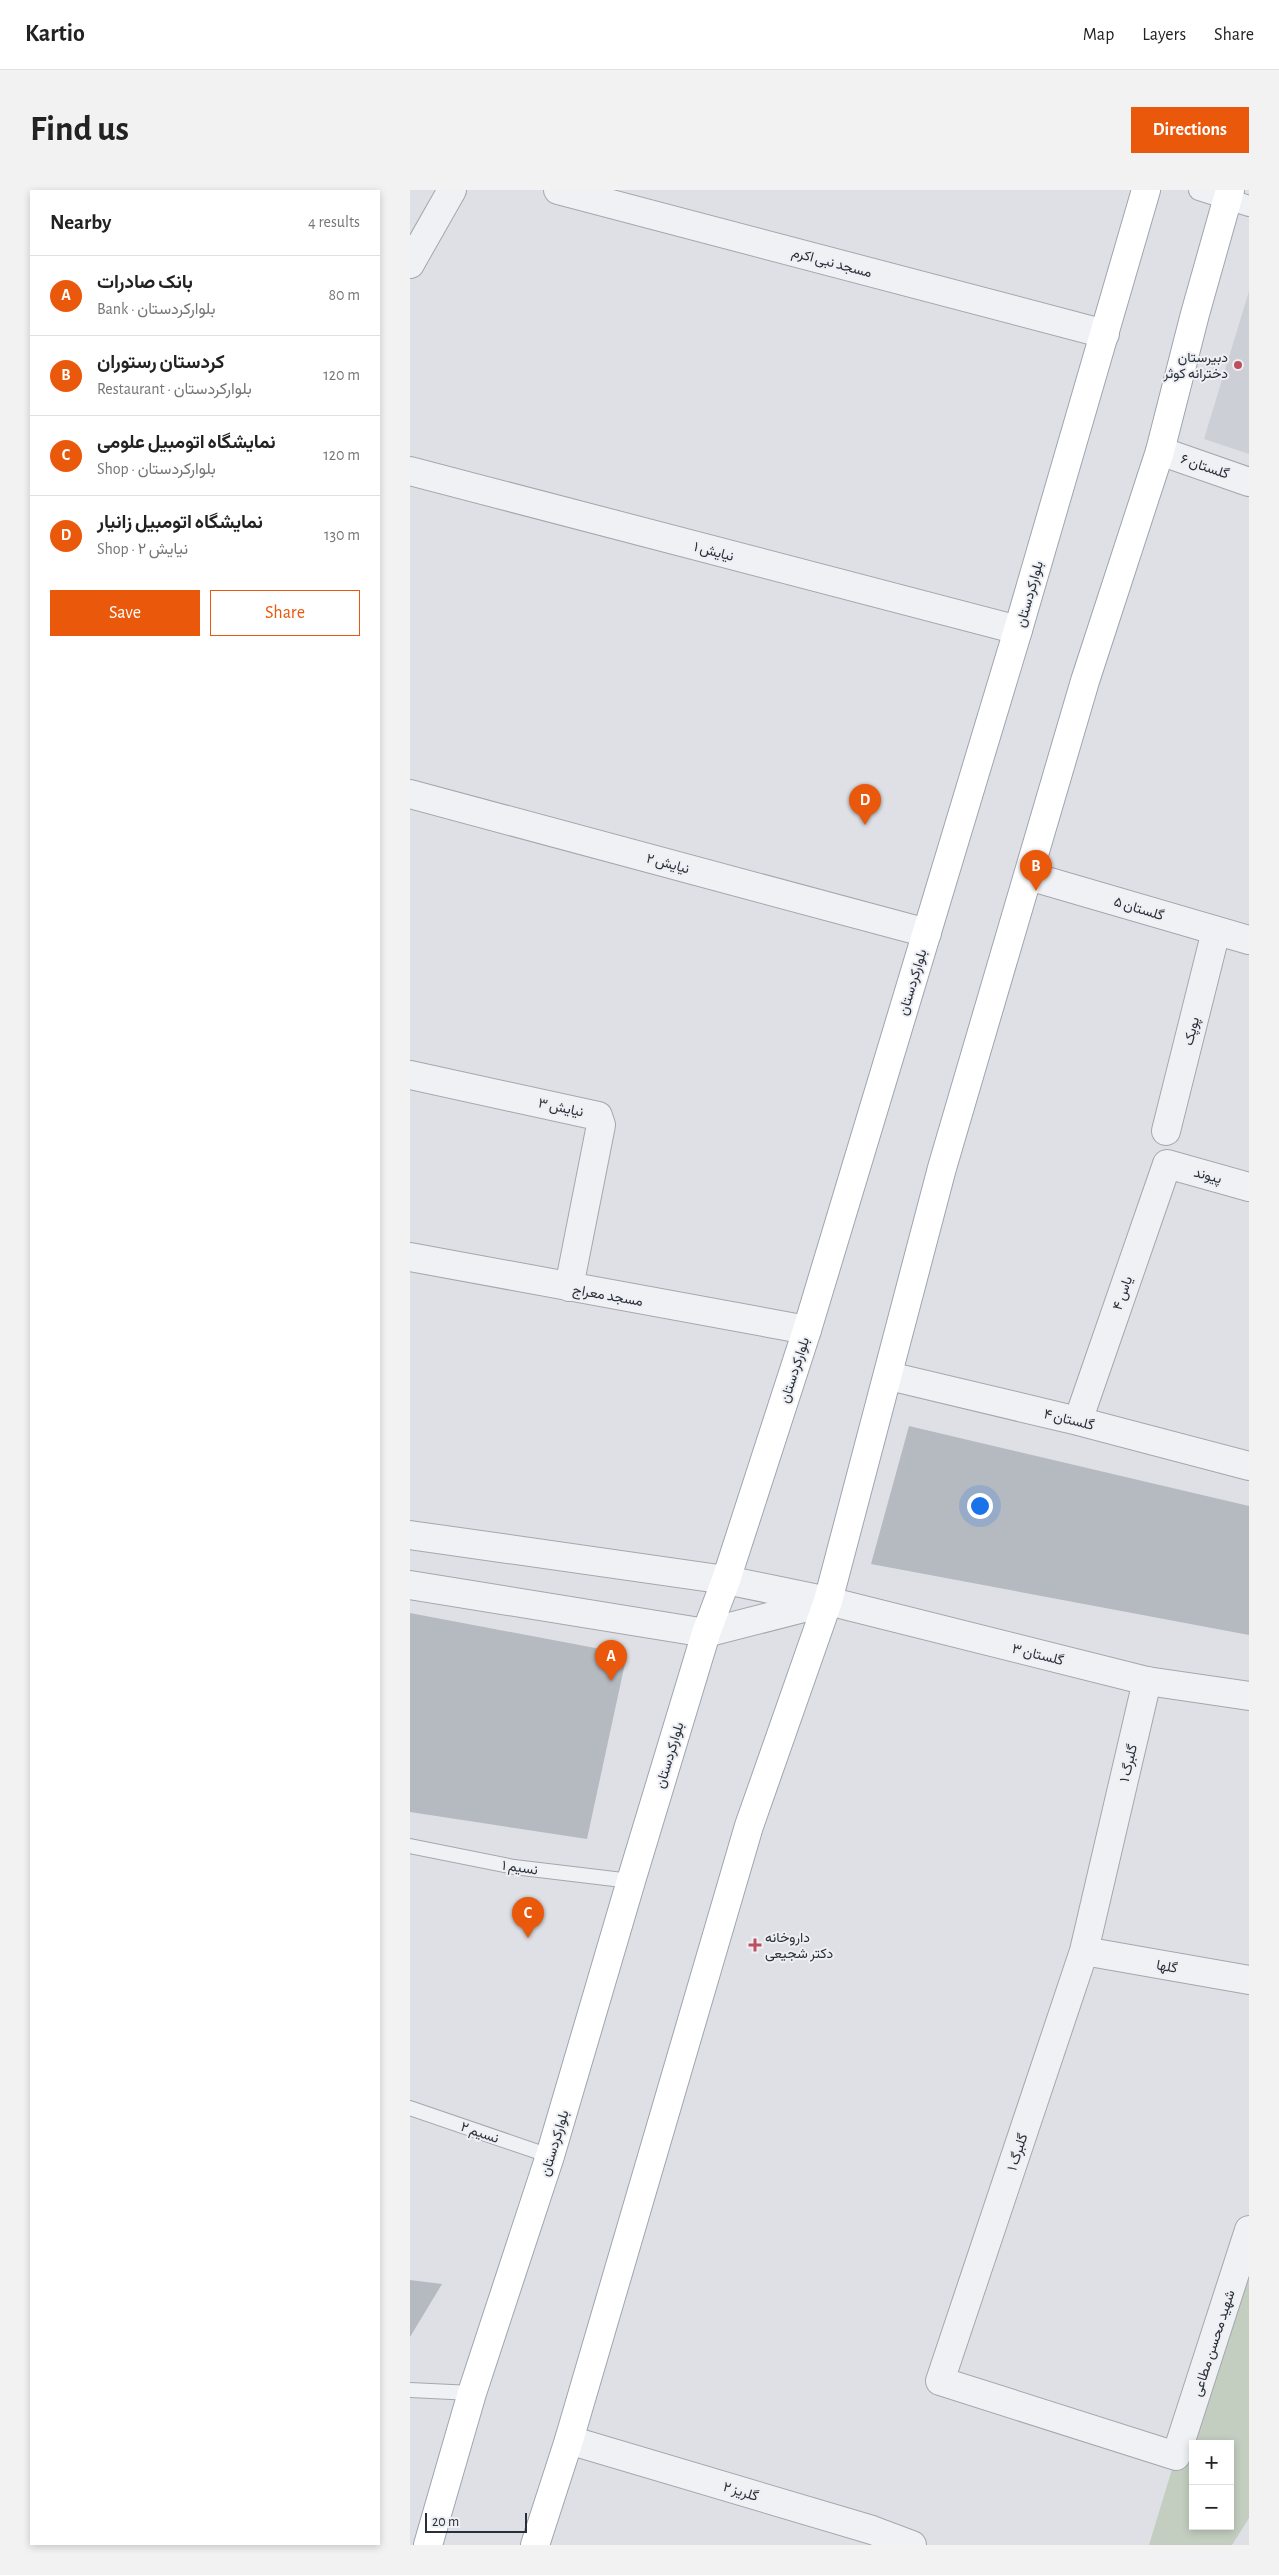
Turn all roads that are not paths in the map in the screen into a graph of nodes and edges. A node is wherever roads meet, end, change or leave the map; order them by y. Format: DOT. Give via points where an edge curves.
graph roads {
  1 [pos="452,190"];
  2 [pos="558,190"];
  3 [pos="1146,190"];
  4 [pos="1199,190"];
  5 [pos="1236,198"];
  6 [pos="410,264"];
  7 [pos="1105,334"];
  8 [pos="1160,451"];
  9 [pos="410,471"];
  10 [pos="1249,482"];
  11 [pos="1018,630"];
  12 [pos="410,794"];
  13 [pos="1029,876"];
  14 [pos="1216,931"];
  15 [pos="927,933"];
  16 [pos="1249,940"];
  17 [pos="410,1075"];
  18 [pos="1166,1131"];
  19 [pos="1167,1164"];
  20 [pos="1249,1187"];
  21 [pos="410,1257"];
  22 [pos="568,1288"];
  23 [pos="806,1330"];
  24 [pos="889,1376"];
  25 [pos="1078,1421"];
  26 [pos="1249,1466"];
  27 [pos="410,1535"];
  28 [pos="726,1580"];
  29 [pos="410,1585"];
  30 [pos="828,1601"];
  31 [pos="706,1633"];
  32 [pos="1147,1681"];
  33 [pos="1249,1696"];
  34 [pos="410,1846"];
  35 [pos="631,1881"];
  36 [pos="1084,1951"];
  37 [pos="1249,1980"];
  38 [pos="410,2108"];
  39 [pos="550,2156"];
  40 [pos="1249,2230"];
  41 [pos="410,2390"];
  42 [pos="472,2393"];
  43 [pos="569,2440"];
  44 [pos="1176,2456"];
  45 [pos="870,2537"];
  46 [pos="428,2545"];
  47 [pos="535,2545"];
  48 [pos="912,2545"];
  1 -- 6 [label="street"];
  2 -- 7 [label="street, مسجد نبی اکرم"];
  3 -- 7 [label="main road, بلوارکردستان"];
  4 -- 5 [label="street"];
  5 -- 8 [label="main road" via="1195,314"];
  7 -- 11 [label="main road, بلوارکردستان"];
  8 -- 10 [label="street, گلستان ۶"];
  8 -- 13 [label="main road" via="1085,681"];
  9 -- 11 [label="street, نیایش ۱"];
  11 -- 15 [label="main road, بلوارکردستان"];
  12 -- 15 [label="street, نیایش ۲"];
  13 -- 14 [label="street, گلستان ۵"];
  13 -- 24 [label="main road" via="942,1168"];
  14 -- 16 [label="street, گلستان ۵"];
  14 -- 18 [label="street, پوپک"];
  15 -- 23 [label="main road, بلوارکردستان"];
  17 -- 22 [label="street, نیایش ۳" via="598,1116 601,1125"];
  19 -- 20 [label="street, پیوند"];
  19 -- 25 [label="street, یاس ۴"];
  21 -- 22 [label="street, مسجد معراج"];
  22 -- 23 [label="street, مسجد معراج"];
  23 -- 28 [label="main road, بلوارکردستان"];
  24 -- 25 [label="street, گلستان ۴"];
  24 -- 30 [label="main road"];
  25 -- 26 [label="street, گلستان ۴"];
  27 -- 28 [label="street, گلستان ۳"];
  28 -- 30 [label="street, گلستان ۳"];
  28 -- 31 [label="main road, بلوارکردستان"];
  29 -- 31 [label="street"];
  30 -- 31 [label="street"];
  30 -- 32 [label="street, گلستان ۳"];
  30 -- 43 [label="main road" via="749,1826"];
  31 -- 35 [label="main road, بلوارکردستان"];
  32 -- 33 [label="street, گلستان ۳"];
  32 -- 36 [label="street, گلبرگ ۱"];
  34 -- 35 [label="lane, نسیم ۱" via="514,1867"];
  35 -- 39 [label="main road, بلوارکردستان"];
  36 -- 37 [label="street, گلها"];
  36 -- 44 [label="street, گلبرگ ۱" via="940,2381"];
  38 -- 39 [label="lane, نسیم ۲"];
  39 -- 42 [label="main road, بلوارکردستان"];
  40 -- 44 [label="street, شهید محسن مطاعی"];
  41 -- 42 [label="lane"];
  42 -- 46 [label="main road, بلوارکردستان"];
  43 -- 45 [label="street, گلریز ۲"];
  43 -- 47 [label="main road"];
  45 -- 48 [label="street, گلریز ۲"];
}
